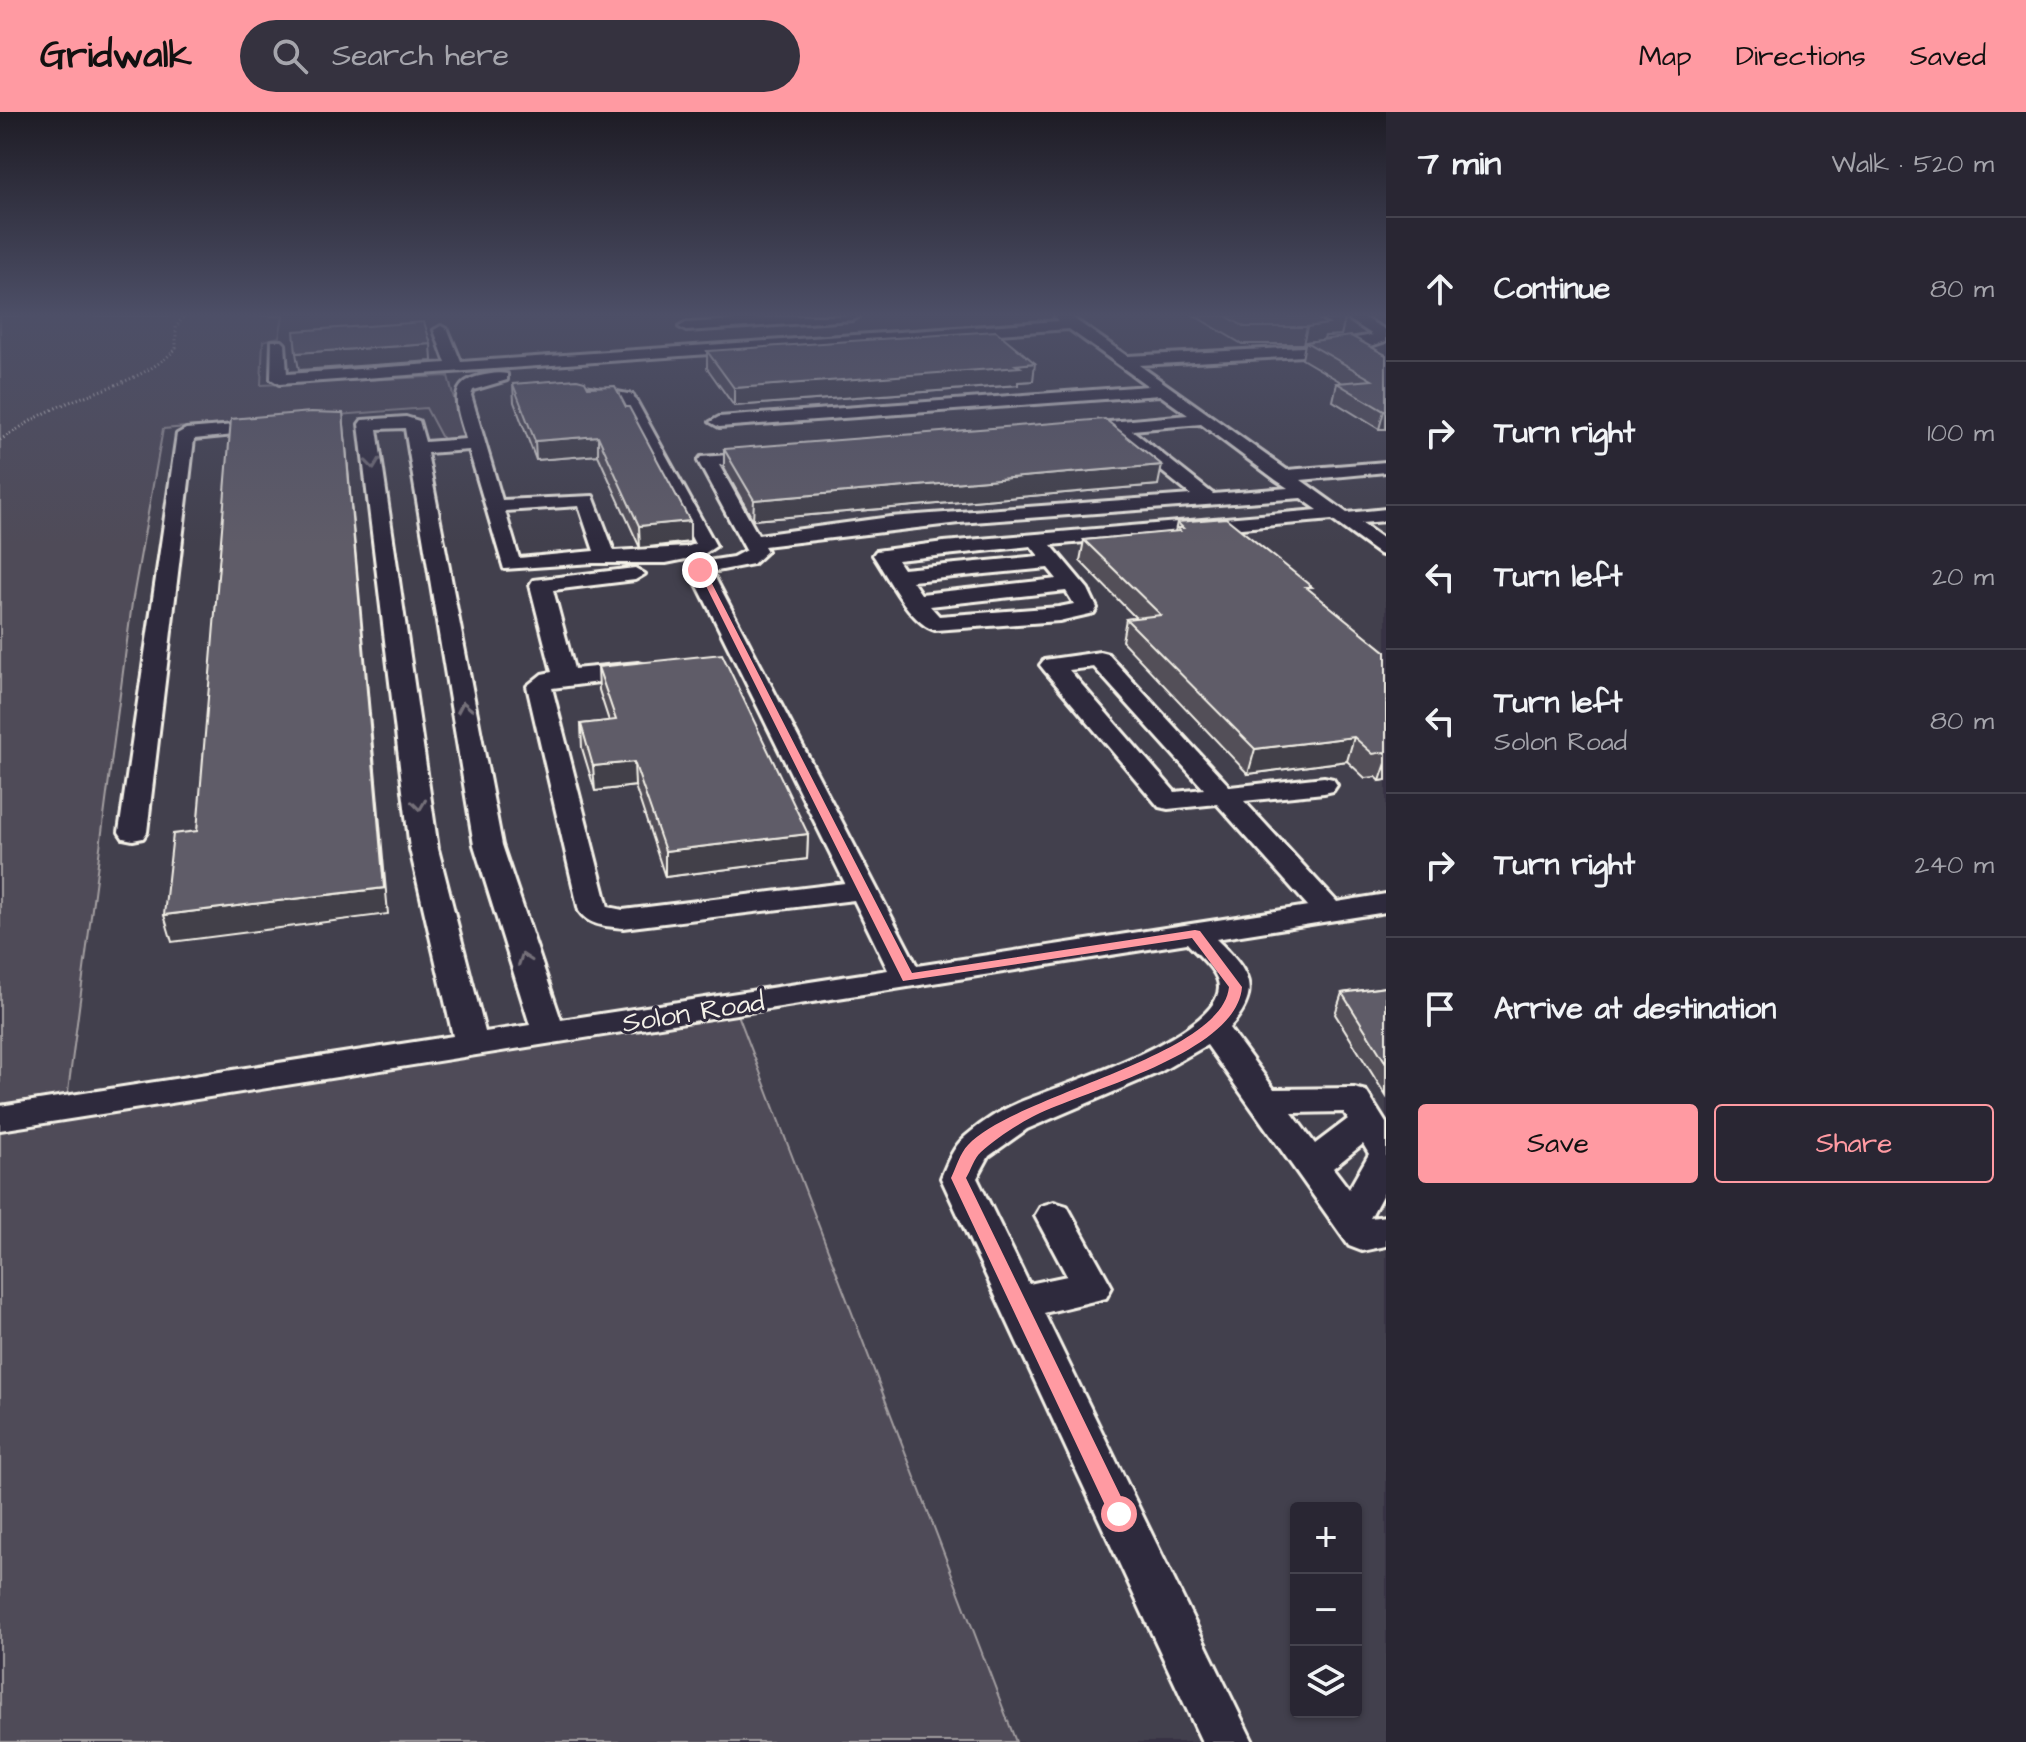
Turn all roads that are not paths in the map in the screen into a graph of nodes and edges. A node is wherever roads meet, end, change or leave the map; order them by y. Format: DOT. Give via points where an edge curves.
graph roads {
  1 [pos="464,392"];
  2 [pos="588,392"];
  3 [pos="1135,392"];
  4 [pos="1167,392"];
  5 [pos="1205,419"];
  6 [pos="719,422"];
  7 [pos="341,424"];
  8 [pos="368,424"];
  9 [pos="285,425"];
  10 [pos="1117,427"];
  11 [pos="1054,432"];
  12 [pos="476,444"];
  13 [pos="417,448"];
  14 [pos="786,454"];
  15 [pos="1386,467"];
  16 [pos="1283,476"];
  17 [pos="1305,492"];
  18 [pos="1210,501"];
  19 [pos="494,506"];
  20 [pos="1386,515"];
  21 [pos="1340,516"];
  22 [pos="1037,541"];
  23 [pos="753,542"];
  24 [pos="1386,550"];
  25 [pos="607,559"];
  26 [pos="1053,561"];
  27 [pos="700,570"];
  28 [pos="896,576"];
  29 [pos="446,608"];
  30 [pos="393,613"];
  31 [pos="745,658"];
  32 [pos="715,662"];
  33 [pos="670,666"];
  34 [pos="565,678"];
  35 [pos="1324,785"];
  36 [pos="1224,796"];
  37 [pos="133,832"];
  38 [pos="863,890"];
  39 [pos="1386,903"];
  40 [pos="1330,912"];
  41 [pos="1195,934"];
  42 [pos="908,978"];
  43 [pos="1211,1026"];
  44 [pos="549,1033"];
  45 [pos="472,1045"];
  46 [pos="1264,1101"];
  47 [pos="0,1118"];
  48 [pos="1367,1122"];
  49 [pos="1386,1154"];
  50 [pos="1310,1167"];
  51 [pos="1054,1216"];
  52 [pos="1350,1220"];
  53 [pos="1386,1231"];
  54 [pos="1018,1302"];
  55 [pos="1228,1742"];
  1 -- 12 [label="street"];
  2 -- 25 [label="street" via="627,398 706,546 696,552"];
  3 -- 6 [label="street"];
  4 -- 5 [label="street"];
  5 -- 10 [label="street"];
  5 -- 16 [label="street"];
  7 -- 8 [label="street"];
  8 -- 13 [label="street" via="413,425"];
  8 -- 30 [label="street, one-way"];
  9 -- 37 [label="street" via="186,434"];
  10 -- 11 [label="street"];
  10 -- 18 [label="street"];
  12 -- 13 [label="street"];
  12 -- 19 [label="street"];
  13 -- 29 [label="street"];
  14 -- 23 [label="street" via="707,461"];
  15 -- 16 [label="street"];
  16 -- 17 [label="street"];
  17 -- 18 [label="street"];
  17 -- 21 [label="street"];
  18 -- 23 [label="street" via="1148,501 847,528"];
  19 -- 25 [label="street" via="586,500"];
  19 -- 25 [label="street" via="511,565"];
  20 -- 21 [label="street"];
  21 -- 22 [label="street"];
  21 -- 24 [label="street"];
  22 -- 26 [label="street"];
  22 -- 28 [label="street" via="883,555"];
  23 -- 27 [label="street" via="757,551 751,559"];
  26 -- 28 [label="street"];
  26 -- 28 [label="street" via="1072,584 914,601"];
  27 -- 31 [label="street"];
  27 -- 34 [label="street" via="541,585"];
  29 -- 30 [label="street"];
  44 -- 29 [label="street, one-way" via="488,845"];
  30 -- 45 [label="street, one-way" via="424,849"];
  31 -- 32 [label="street"];
  31 -- 38 [label="street"];
  33 -- 34 [label="street"];
  34 -- 38 [label="street" via="539,686 594,911 623,919"];
  35 -- 36 [label="street"];
  36 -- 36 [label="street" via="1100,659 1052,665 1168,801"];
  36 -- 40 [label="street"];
  38 -- 42 [label="street"];
  39 -- 40 [label="street, Solon Road"];
  40 -- 41 [label="street, Solon Road"];
  41 -- 42 [label="street, Solon Road"];
  41 -- 43 [label="street" via="1235,987 1235,996"];
  42 -- 44 [label="street, Solon Road"];
  43 -- 46 [label="street"];
  43 -- 54 [label="street" via="1132,1073 1027,1113 973,1150 959,1178"];
  44 -- 45 [label="street, Solon Road"];
  45 -- 47 [label="street, Solon Road"];
  46 -- 48 [label="street" via="1354,1100"];
  46 -- 50 [label="street"];
  48 -- 49 [label="street"];
  48 -- 50 [label="street"];
  49 -- 52 [label="street"];
  50 -- 52 [label="street"];
  51 -- 54 [label="street" via="1092,1287"];
  52 -- 53 [label="street" via="1362,1236"];
  54 -- 55 [label="street"];
}
